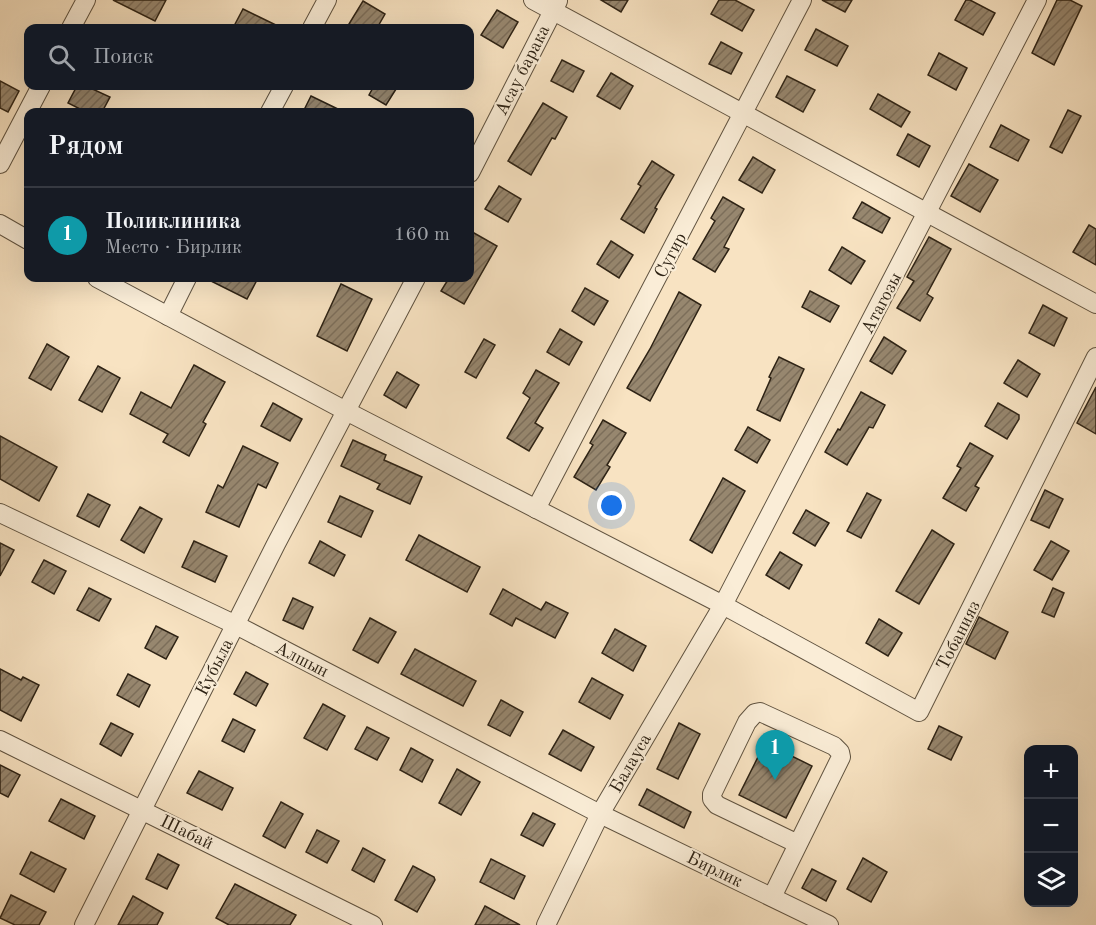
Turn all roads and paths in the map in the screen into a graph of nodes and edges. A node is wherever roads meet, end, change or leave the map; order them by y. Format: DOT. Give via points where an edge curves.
graph roads {
  1 [pos="86,0"];
  2 [pos="327,0"];
  3 [pos="533,0"];
  4 [pos="802,0"];
  5 [pos="1037,0"];
  6 [pos="556,5"];
  7 [pos="73,24"];
  8 [pos="314,24"];
  9 [pos="39,90"];
  10 [pos="282,90"];
  11 [pos="29,108"];
  12 [pos="272,108"];
  13 [pos="744,114"];
  14 [pos="24,118"];
  15 [pos="0,164"];
  16 [pos="474,165"];
  17 [pos="928,213"];
  18 [pos="0,224"];
  19 [pos="24,238"];
  20 [pos="105,282"];
  21 [pos="185,282"];
  22 [pos="414,282"];
  23 [pos="1096,304"];
  24 [pos="168,316"];
  25 [pos="1096,357"];
  26 [pos="346,411"];
  27 [pos="536,509"];
  28 [pos="0,513"];
  29 [pos="723,605"];
  30 [pos="236,625"];
  31 [pos="0,740"];
  32 [pos="142,810"];
  33 [pos="600,814"];
  34 [pos="798,844"];
  35 [pos="772,897"];
  36 [pos="84,925"];
  37 [pos="373,925"];
  38 [pos="546,925"];
  39 [pos="829,925"];
  1 -- 7 [label="street"];
  2 -- 8 [label="street"];
  3 -- 6 [label="street"];
  4 -- 13 [label="street, Сугир"];
  5 -- 17 [label="street, Атагозы"];
  6 -- 13 [label="street"];
  6 -- 16 [label="street, Асау барака"];
  9 -- 11 [label="street"];
  10 -- 12 [label="street"];
  13 -- 17 [label="street"];
  13 -- 27 [label="street, Сугир"];
  14 -- 15 [label="street"];
  17 -- 23 [label="street"];
  17 -- 29 [label="street, Атагозы"];
  18 -- 19 [label="street"];
  20 -- 24 [label="street"];
  21 -- 24 [label="street"];
  22 -- 26 [label="street"];
  24 -- 26 [label="street"];
  25 -- 29 [label="street, Тобанияз" via="919,712"];
  26 -- 27 [label="street"];
  26 -- 30 [label="street, Кубыла"];
  27 -- 29 [label="street"];
  28 -- 30 [label="street, Алшын"];
  29 -- 33 [label="street, Балауса"];
  30 -- 32 [label="street, Кубыла"];
  30 -- 33 [label="street, Алшын"];
  31 -- 32 [label="street, Шабай"];
  32 -- 36 [label="street, Кубыла"];
  32 -- 37 [label="street, Шабай"];
  33 -- 35 [label="street, Бирлик"];
  33 -- 38 [label="street, Балауса"];
  34 -- 34 [label="street" via="841,758 840,752 755,713 747,722 712,800"];
  34 -- 35 [label="street"];
  35 -- 39 [label="street, Бирлик"];
}
